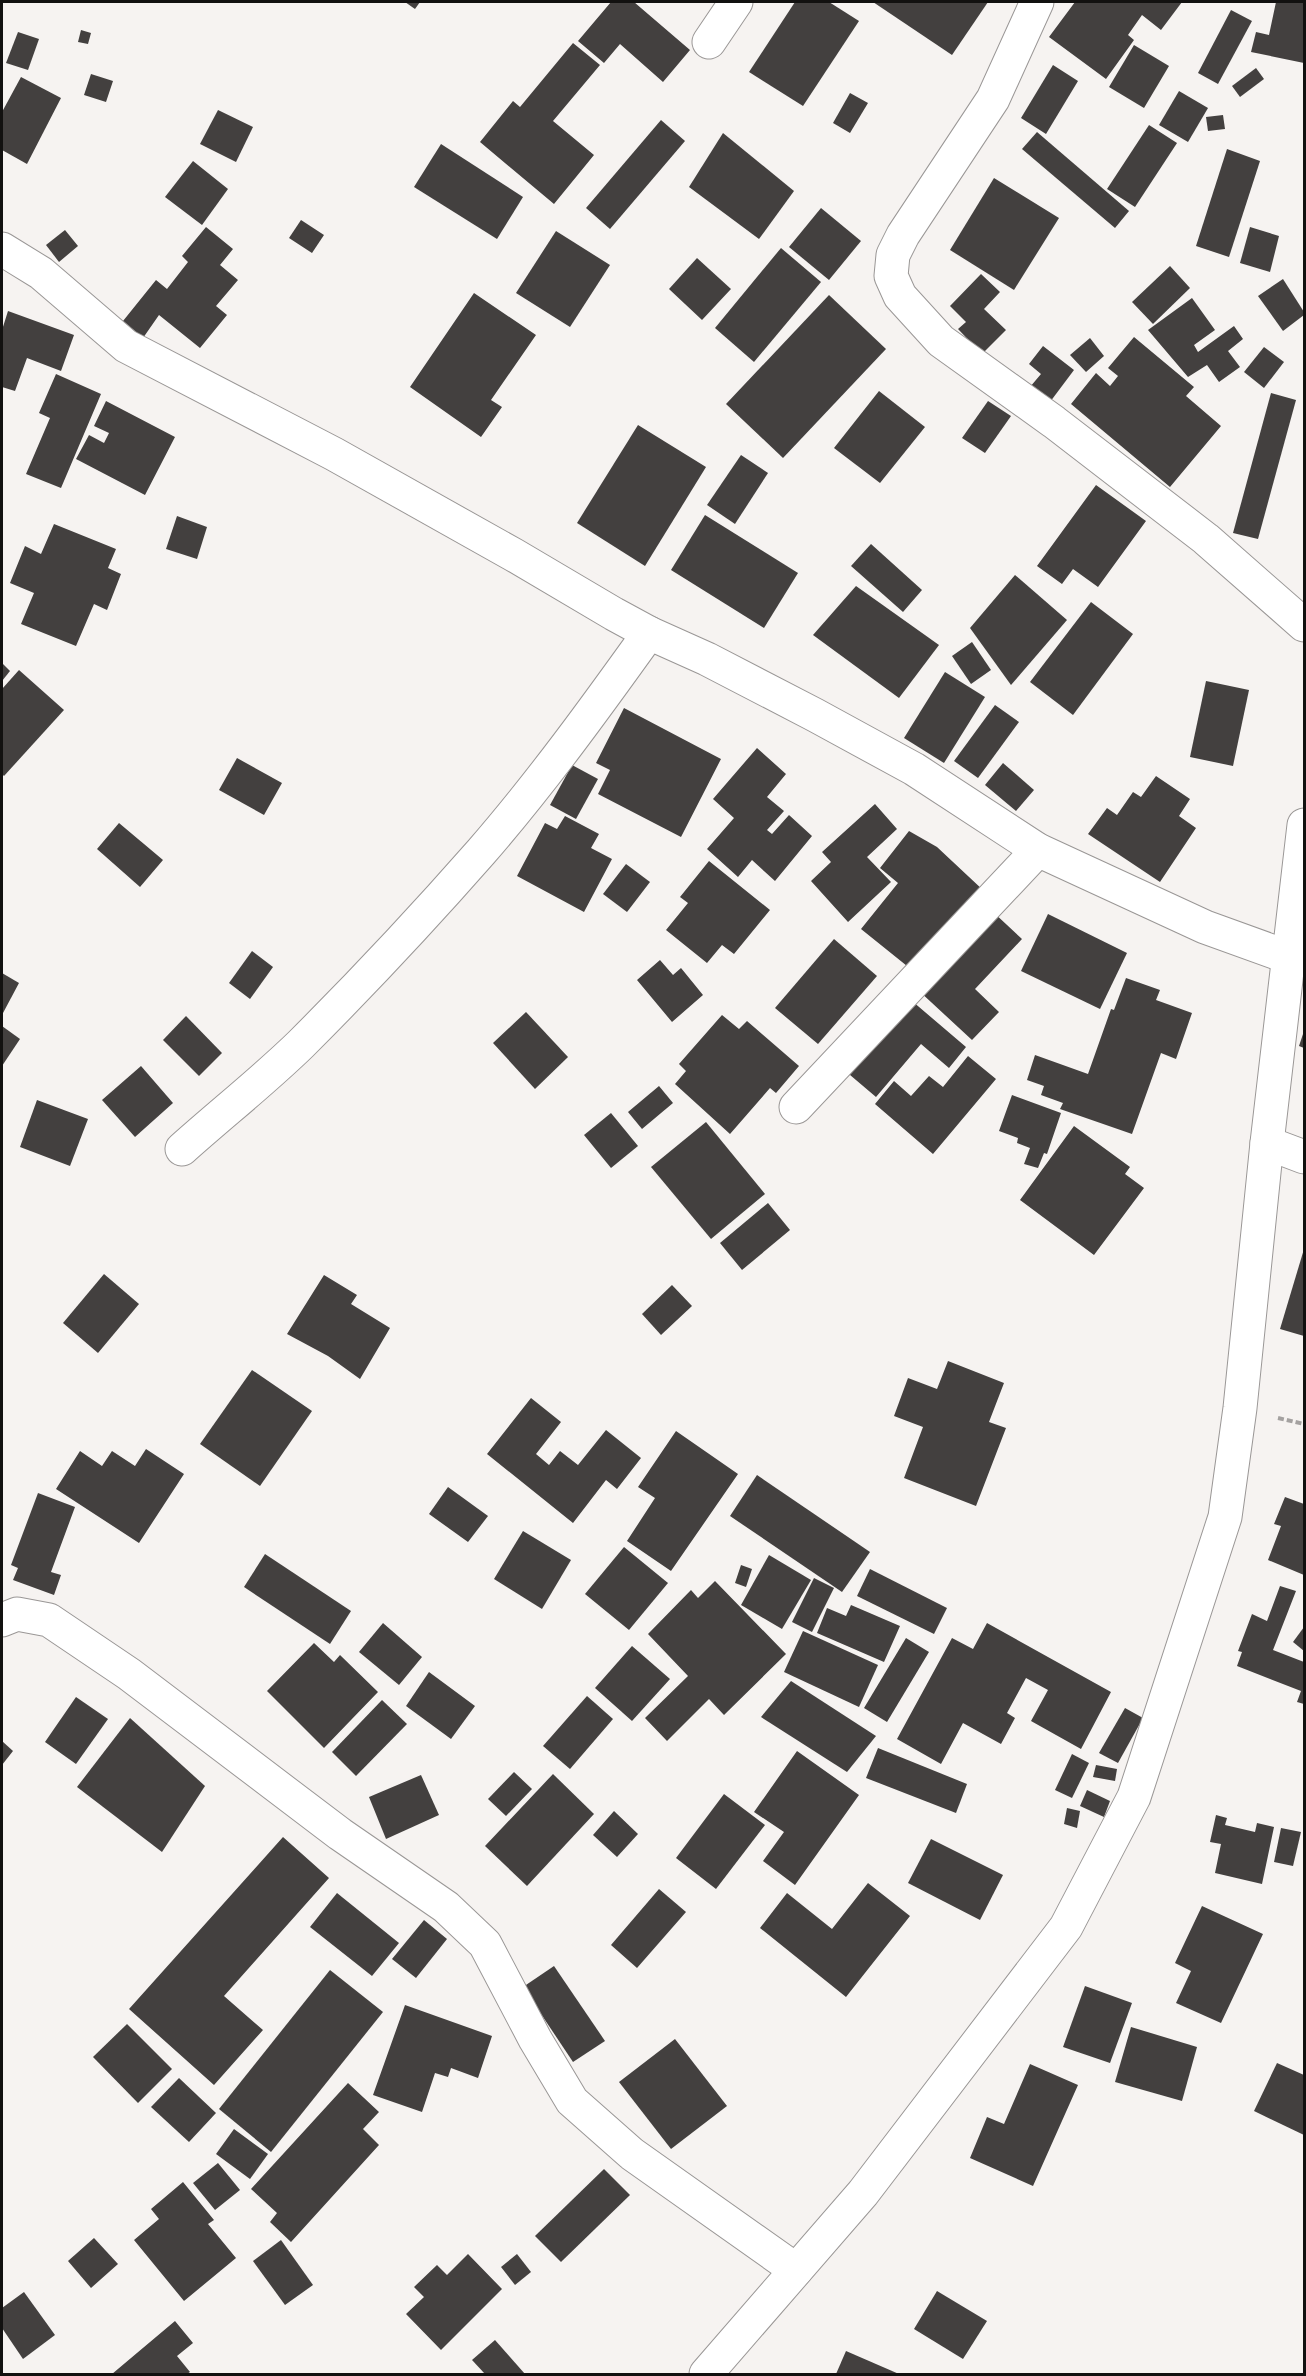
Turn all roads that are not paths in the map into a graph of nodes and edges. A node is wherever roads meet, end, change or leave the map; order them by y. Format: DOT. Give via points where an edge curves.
graph roads {
  1 [pos="736,2"];
  2 [pos="1037,2"];
  3 [pos="709,42"];
  4 [pos="2,249"];
  5 [pos="1305,625"];
  6 [pos="649,633"];
  7 [pos="1305,825"];
  8 [pos="1038,850"];
  9 [pos="1288,957"];
  10 [pos="796,1107"];
  11 [pos="1267,1143"];
  12 [pos="182,1149"];
  13 [pos="1305,1157"];
  14 [pos="2,1620"];
  15 [pos="796,2270"];
  16 [pos="706,2374"];
  1 -- 3 [label="street"];
  2 -- 5 [label="street" via="993,99 903,235 893,255 891,276 900,296 940,341 1054,422 1197,533"];
  4 -- 6 [label="street" via="41,273 126,346 334,454"];
  6 -- 8 [label="street" via="707,659 904,764"];
  6 -- 12 [label="street" via="591,714 482,851 299,1046"];
  7 -- 9 [label="street"];
  8 -- 9 [label="street" via="1205,927"];
  8 -- 10 [label="street"];
  9 -- 11 [label="street"];
  11 -- 13 [label="street"];
  11 -- 15 [label="street" via="1225,1517 1134,1797 1066,1927 863,2193"];
  14 -- 15 [label="street" via="17,1614 49,1620 129,1674 340,1834 446,1907 485,1944 572,2100 632,2154"];
  15 -- 16 [label="street"];
}
